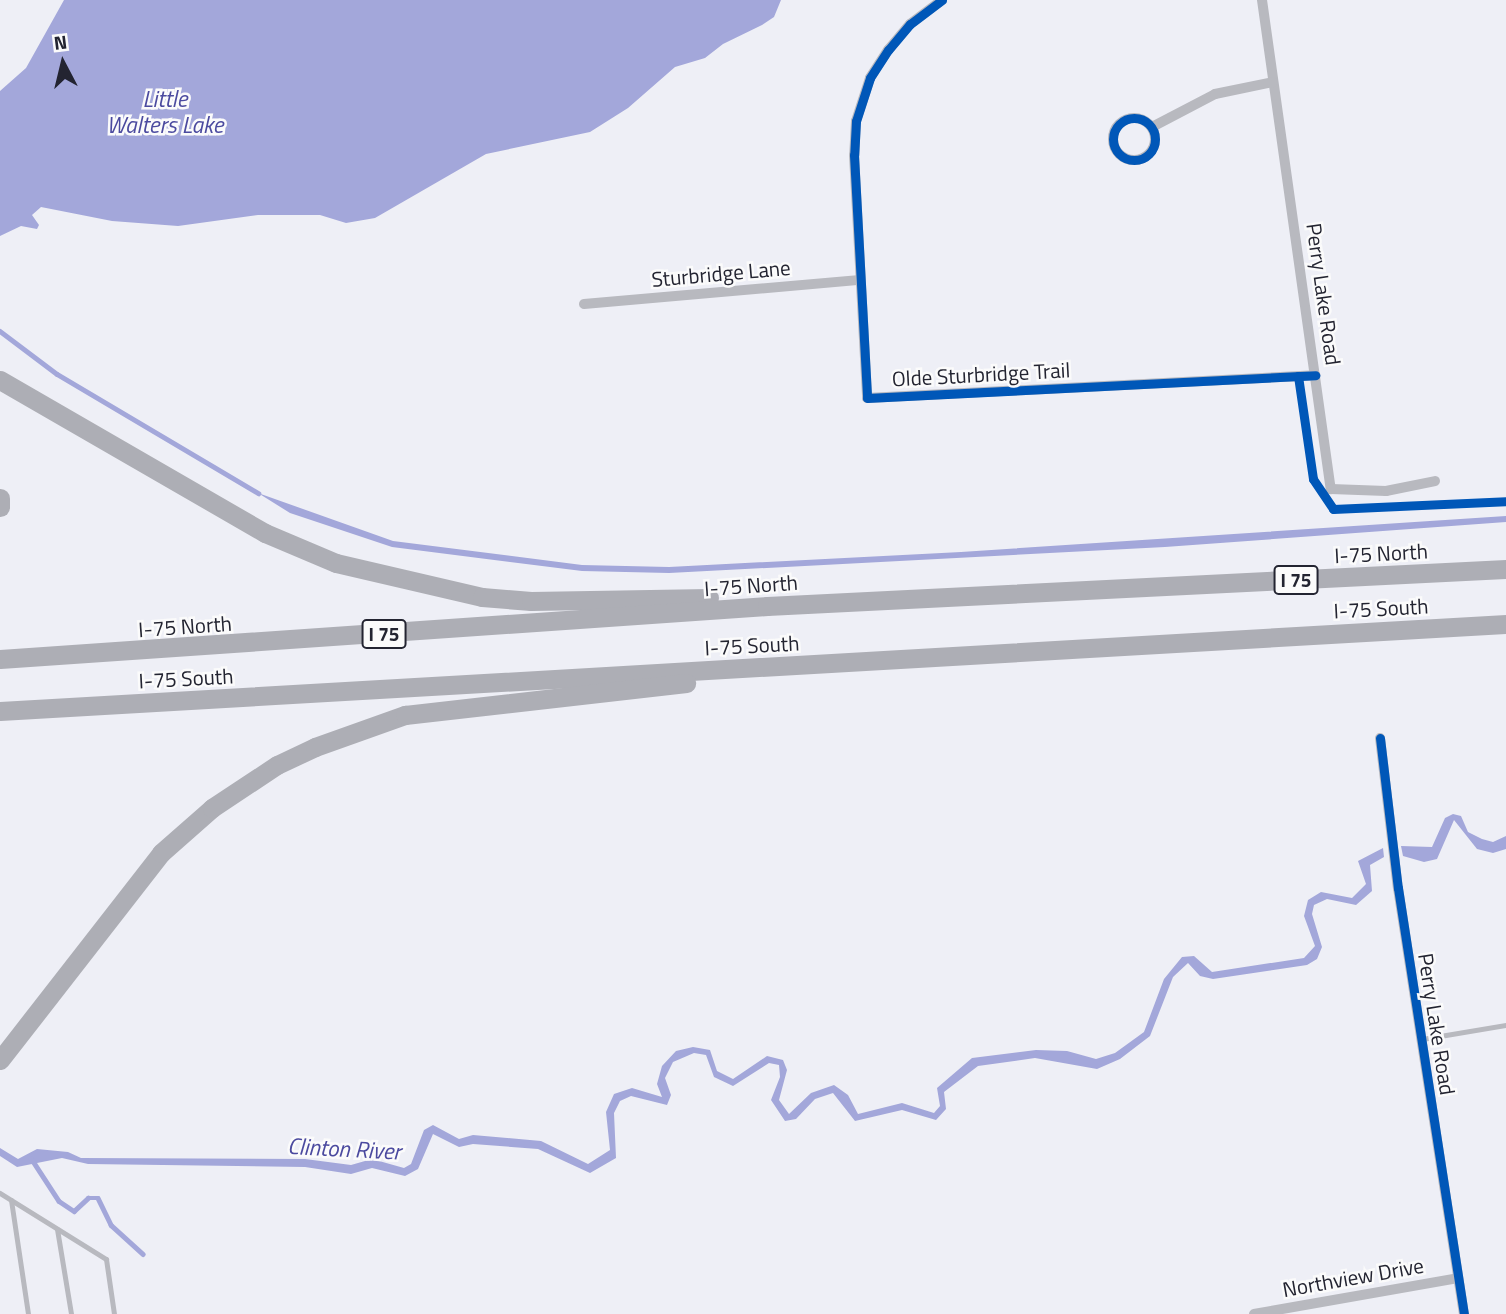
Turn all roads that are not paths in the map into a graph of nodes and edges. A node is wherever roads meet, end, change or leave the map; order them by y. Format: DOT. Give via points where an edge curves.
graph roads {
  1 [pos="942,0"];
  2 [pos="1262,0"];
  3 [pos="1273,82"];
  4 [pos="1152,127"];
  5 [pos="860,280"];
  6 [pos="584,304"];
  7 [pos="1315,375"];
  8 [pos="0,380"];
  9 [pos="1435,481"];
  10 [pos="0,498"];
  11 [pos="0,507"];
  12 [pos="1506,569"];
  13 [pos="767,606"];
  14 [pos="1506,624"];
  15 [pos="0,659"];
  16 [pos="829,663"];
  17 [pos="0,711"];
  18 [pos="1380,738"];
  19 [pos="1506,1025"];
  20 [pos="1422,1039"];
  21 [pos="0,1060"];
  22 [pos="0,1194"];
  23 [pos="11,1200"];
  24 [pos="57,1229"];
  25 [pos="1458,1278"];
  26 [pos="28,1314"];
  27 [pos="71,1314"];
  28 [pos="114,1314"];
  29 [pos="1254,1314"];
  30 [pos="1464,1314"];
  1 -- 5 [label="street, Olde Sturbridge Trail" via="910,24 888,50 870,78 856,121"];
  2 -- 3 [label="street, Perry Lake Road"];
  3 -- 4 [label="street" via="1215,94"];
  3 -- 7 [label="street, Perry Lake Road"];
  4 -- 4 [label="street" via="1141,119 1120,123 1113,136 1116,150 1126,159 1146,157 1154,147"];
  5 -- 6 [label="street, Sturbridge Lane"];
  5 -- 7 [label="street, Olde Sturbridge Trail" via="867,398"];
  7 -- 9 [label="street, Perry Lake Road" via="1331,489 1386,491"];
  8 -- 13 [label="highway" via="265,533 336,563 482,597 531,601 748,598"];
  10 -- 11 [label="highway"];
  12 -- 13 [label="highway, I-75 North / I 75"];
  13 -- 15 [label="highway, I-75 North / I 75"];
  14 -- 16 [label="highway, I-75 South"];
  16 -- 17 [label="highway, I-75 South"];
  16 -- 21 [label="highway" via="593,696 448,707 405,715 314,747 240,788 162,853"];
  18 -- 20 [label="street, Perry Lake Road"];
  19 -- 20 [label="lane"];
  20 -- 25 [label="street, Perry Lake Road"];
  22 -- 23 [label="lane"];
  23 -- 24 [label="lane"];
  23 -- 26 [label="lane"];
  24 -- 27 [label="lane"];
  24 -- 28 [label="lane" via="106,1259"];
  25 -- 29 [label="street, Northview Drive"];
  25 -- 30 [label="street, Perry Lake Road"];
}
